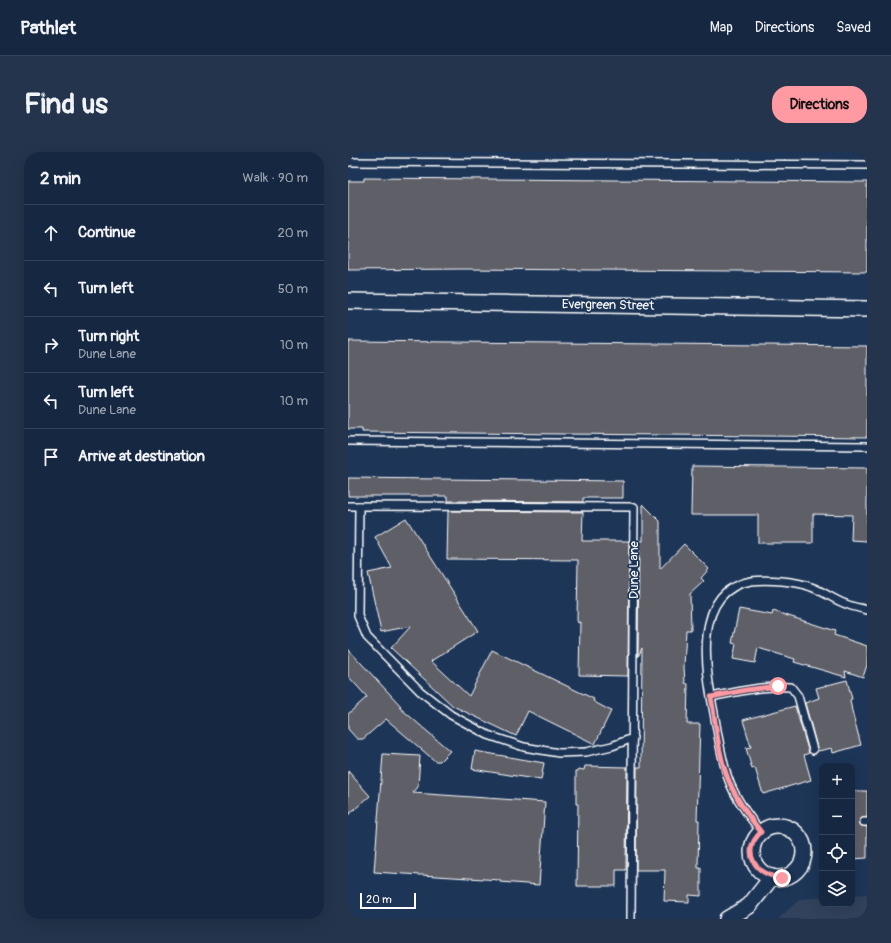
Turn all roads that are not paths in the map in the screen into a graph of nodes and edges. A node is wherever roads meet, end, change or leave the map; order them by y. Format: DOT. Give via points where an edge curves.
graph roads {
  1 [pos="348,162"];
  2 [pos="867,165"];
  3 [pos="348,301"];
  4 [pos="867,309"];
  5 [pos="348,441"];
  6 [pos="867,446"];
  7 [pos="348,506"];
  8 [pos="359,506"];
  9 [pos="867,610"];
  10 [pos="711,697"];
  11 [pos="633,738"];
  12 [pos="813,750"];
  13 [pos="761,832"];
  14 [pos="772,877"];
  15 [pos="632,919"];
  16 [pos="727,919"];
  1 -- 2 [label="lane"];
  3 -- 4 [label="street, Evergreen Street"];
  5 -- 6 [label="lane"];
  7 -- 8 [label="lane, Dune Lane"];
  8 -- 11 [label="lane" via="358,616 367,637 420,691 451,715 488,735 524,747 559,753 586,752"];
  8 -- 11 [label="lane, Dune Lane" via="634,507"];
  9 -- 10 [label="lane" via="846,604 810,586 780,581 751,581 732,588 716,604 706,635 706,669"];
  10 -- 12 [label="lane" via="746,690 791,687 798,696"];
  10 -- 13 [label="lane" via="728,779 741,805"];
  11 -- 15 [label="lane, Dune Lane"];
  13 -- 14 [label="street" via="756,836 752,846 752,856 755,866 762,873"];
  13 -- 14 [label="street" via="774,826 784,826 793,830 804,847 804,858 796,870 782,878"];
  14 -- 16 [label="street" via="749,906"];
}
